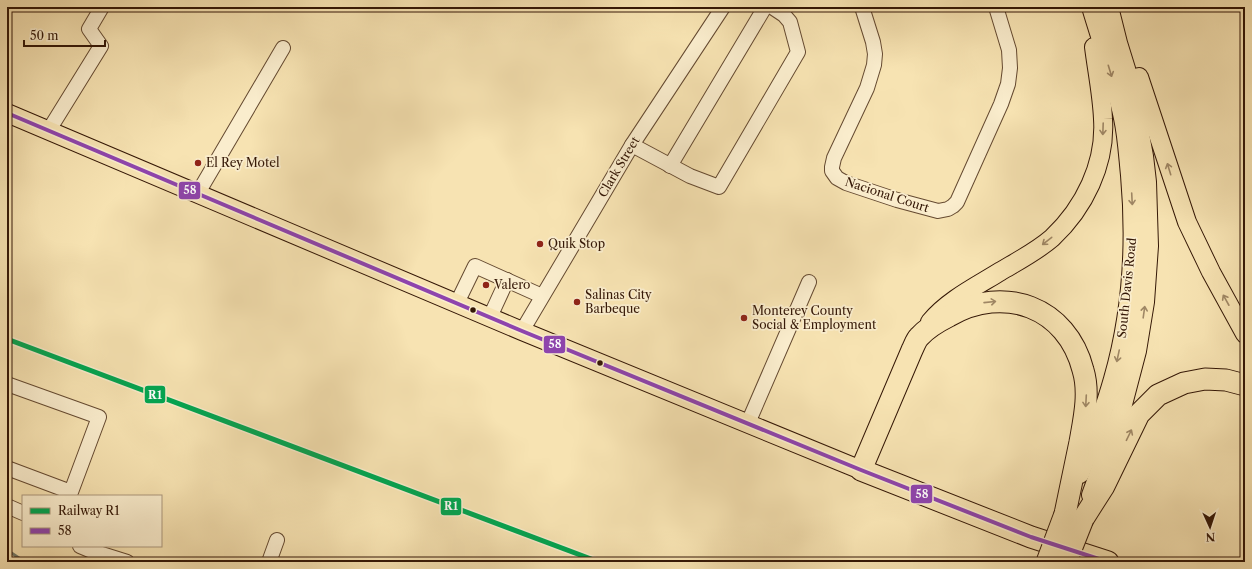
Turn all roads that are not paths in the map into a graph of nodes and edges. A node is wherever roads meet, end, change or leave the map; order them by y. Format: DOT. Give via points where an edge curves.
graph roads {
  1 [pos="102,7"];
  2 [pos="723,7"];
  3 [pos="765,7"];
  4 [pos="772,7"];
  5 [pos="862,7"];
  6 [pos="996,7"];
  7 [pos="1088,7"];
  8 [pos="1091,7"];
  9 [pos="1110,7"];
  10 [pos="283,48"];
  11 [pos="7,113"];
  12 [pos="49,130"];
  13 [pos="632,145"];
  14 [pos="670,166"];
  15 [pos="198,193"];
  16 [pos="507,280"];
  17 [pos="810,282"];
  18 [pos="542,296"];
  19 [pos="457,303"];
  20 [pos="490,317"];
  21 [pos="522,331"];
  22 [pos="1245,334"];
  23 [pos="919,337"];
  24 [pos="7,384"];
  25 [pos="1245,385"];
  26 [pos="748,423"];
  27 [pos="7,468"];
  28 [pos="861,470"];
  29 [pos="71,494"];
  30 [pos="7,506"];
  31 [pos="22,514"];
  32 [pos="1074,516"];
  33 [pos="277,540"];
  34 [pos="82,547"];
  35 [pos="127,562"];
  36 [pos="269,562"];
  37 [pos="1047,562"];
  38 [pos="1066,562"];
  39 [pos="1108,562"];
  1 -- 12 [label="street" via="89,29 101,46"];
  2 -- 13 [label="street, Clark Street"];
  3 -- 14 [label="street"];
  4 -- 14 [label="street" via="790,22 798,52 719,187"];
  5 -- 6 [label="street, Nacional Court" via="873,42 874,65 867,88 834,158 832,171 846,183 938,211 948,209 957,202 1008,84 1009,50"];
  7 -- 23 [label="main road, one-way" via="1103,120 1100,155 1087,192 1078,208 1050,239 949,304 935,316"];
  8 -- 32 [label="main road, South Davis Road, one-way" via="1123,118 1132,196 1132,254 1126,314 1113,378 1092,444"];
  22 -- 9 [label="main road, one-way" via="1187,222 1145,93"];
  32 -- 9 [label="main road, South Davis Road, one-way" via="1121,412 1142,324 1148,280 1148,208 1144,156 1131,85"];
  10 -- 15 [label="street"];
  11 -- 12 [label="main road"];
  12 -- 15 [label="main road"];
  13 -- 14 [label="street"];
  13 -- 18 [label="street, Clark Street"];
  15 -- 19 [label="main road"];
  16 -- 18 [label="street"];
  16 -- 19 [label="street" via="475,266"];
  16 -- 20 [label="street"];
  17 -- 26 [label="street"];
  18 -- 21 [label="street, Clark Street"];
  19 -- 20 [label="main road"];
  20 -- 21 [label="main road"];
  21 -- 26 [label="main road"];
  23 -- 28 [label="highway"];
  23 -- 32 [label="highway, one-way" via="960,309 991,301 1028,306 1058,324 1079,355 1086,392"];
  24 -- 29 [label="street" via="99,417"];
  32 -- 25 [label="highway, one-way" via="1104,486 1139,414 1158,395 1184,383 1205,379 1226,380"];
  26 -- 28 [label="main road"];
  27 -- 29 [label="street"];
  28 -- 39 [label="highway" via="1031,537"];
  30 -- 31 [label="street"];
  32 -- 37 [label="highway, South Davis Road, bridge"];
  32 -- 38 [label="highway, bridge"];
  33 -- 36 [label="street"];
  34 -- 35 [label="street"];
}
